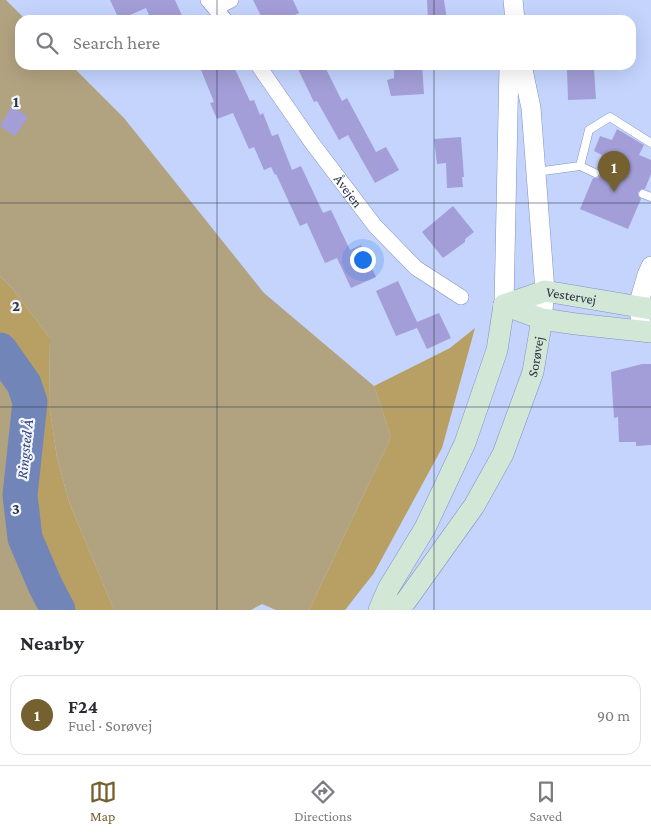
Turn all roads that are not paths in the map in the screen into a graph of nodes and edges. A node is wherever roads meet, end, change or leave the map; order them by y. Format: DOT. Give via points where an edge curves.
graph roads {
  1 [pos="232,0"];
  2 [pos="212,4"];
  3 [pos="221,15"];
  4 [pos="261,70"];
  5 [pos="509,70"];
  6 [pos="523,70"];
  7 [pos="651,143"];
  8 [pos="580,166"];
  9 [pos="536,172"];
  10 [pos="595,174"];
  11 [pos="651,266"];
  12 [pos="545,291"];
  13 [pos="461,297"];
  14 [pos="504,305"];
  15 [pos="542,319"];
  16 [pos="647,319"];
  17 [pos="379,610"];
  18 [pos="397,610"];
  1 -- 2 [label="street"];
  2 -- 3 [label="street"];
  4 -- 13 [label="street, Åvejen" via="375,226 416,268"];
  5 -- 14 [label="street"];
  6 -- 9 [label="street, Sorøvej" via="531,108"];
  7 -- 8 [label="lane" via="610,117 589,130"];
  8 -- 9 [label="lane"];
  8 -- 10 [label="lane"];
  9 -- 12 [label="street, Sorøvej"];
  11 -- 16 [label="street" via="647,275"];
  12 -- 14 [label="main road, Vestervej"];
  12 -- 15 [label="street, Sorøvej"];
  12 -- 16 [label="main road, Vestervej"];
  14 -- 15 [label="main road, Vestervej"];
  14 -- 17 [label="main road" via="497,350 465,443 425,528"];
  15 -- 16 [label="main road, Vestervej" via="576,324"];
  15 -- 18 [label="main road, Sorøvej" via="533,372 503,454 474,506"];
}
